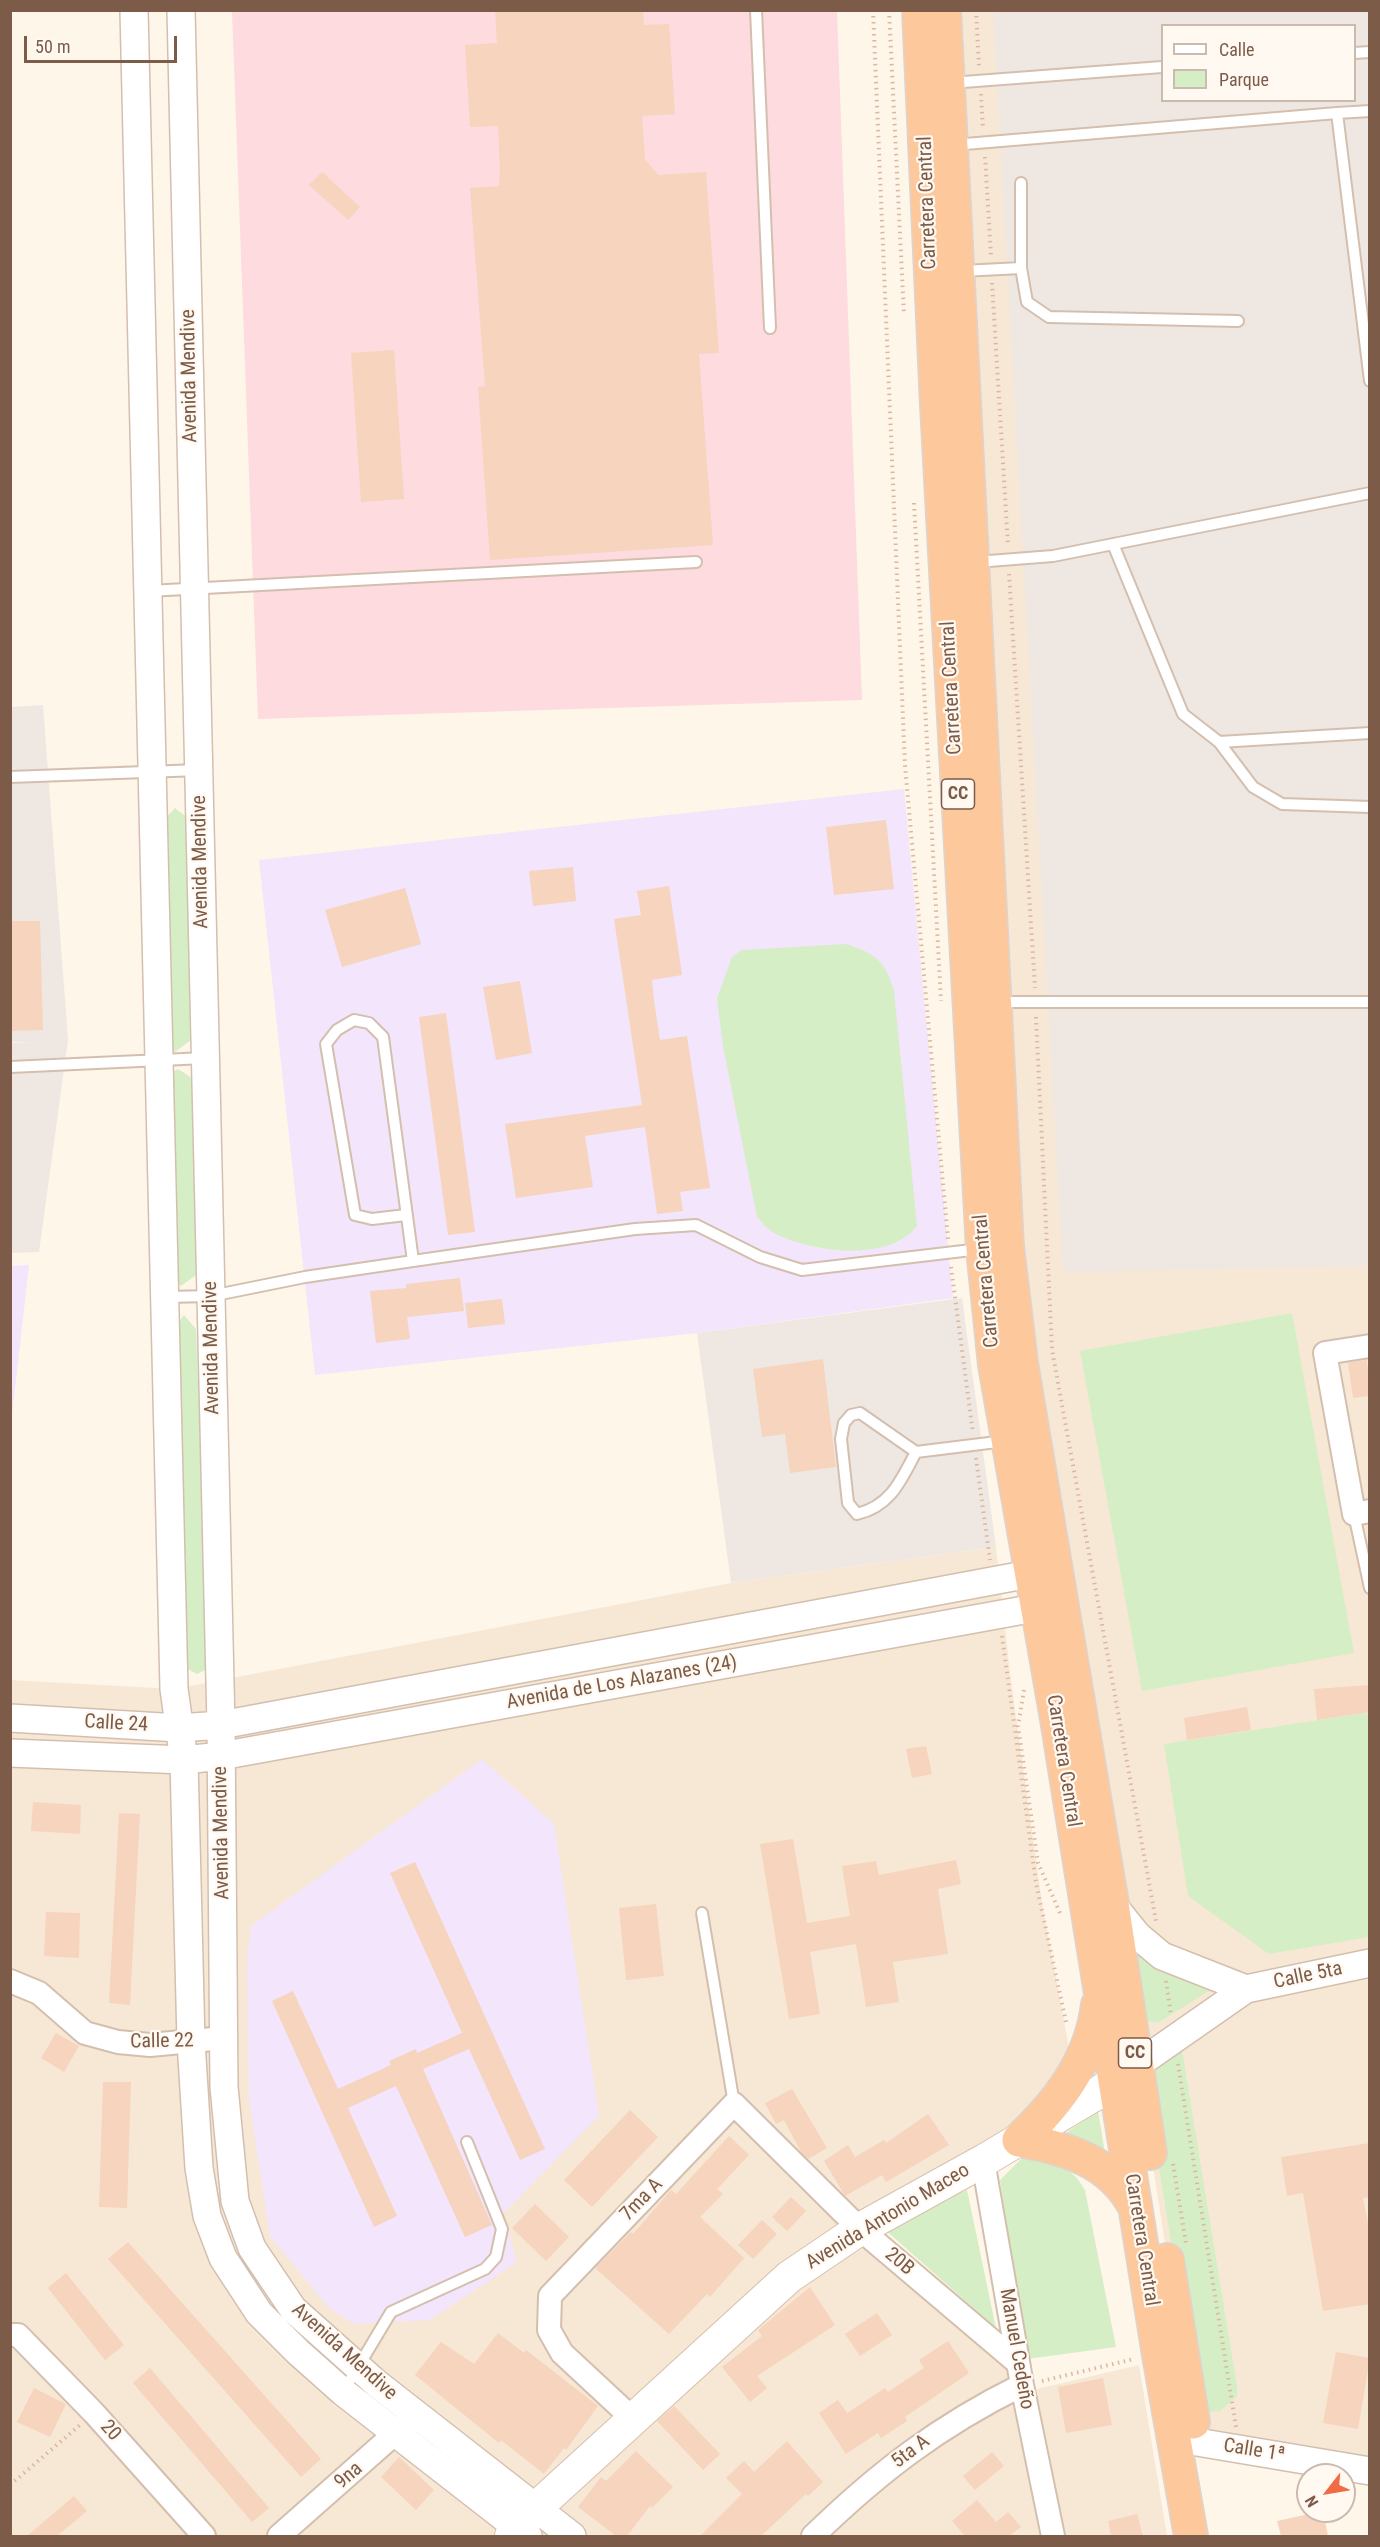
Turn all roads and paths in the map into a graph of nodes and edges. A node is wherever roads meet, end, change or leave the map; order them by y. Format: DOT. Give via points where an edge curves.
graph roads {
  1 [pos="134,10"];
  2 [pos="182,10"];
  3 [pos="756,10"];
  4 [pos="919,10"];
  5 [pos="944,10"];
  6 [pos="976,10"];
  7 [pos="1161,67"];
  8 [pos="980,81"];
  9 [pos="936,83"];
  10 [pos="1370,111"];
  11 [pos="1337,113"];
  12 [pos="984,142"];
  13 [pos="939,146"];
  14 [pos="1021,183"];
  15 [pos="992,268"];
  16 [pos="1021,268"];
  17 [pos="944,273"];
  18 [pos="1238,321"];
  19 [pos="770,328"];
  20 [pos="1370,381"];
  21 [pos="1370,493"];
  22 [pos="1113,544"];
  23 [pos="1008,560"];
  24 [pos="696,562"];
  25 [pos="958,563"];
  26 [pos="195,589"];
  27 [pos="148,591"];
  28 [pos="1370,733"];
  29 [pos="1218,742"];
  30 [pos="199,770"];
  31 [pos="152,772"];
  32 [pos="10,777"];
  33 [pos="1370,807"];
  34 [pos="1036,1001"];
  35 [pos="1370,1002"];
  36 [pos="983,1004"];
  37 [pos="206,1058"];
  38 [pos="159,1060"];
  39 [pos="10,1067"];
  40 [pos="406,1215"];
  41 [pos="995,1248"];
  42 [pos="413,1261"];
  43 [pos="211,1296"];
  44 [pos="165,1297"];
  45 [pos="1370,1346"];
  46 [pos="1008,1441"];
  47 [pos="916,1452"];
  48 [pos="1361,1512"];
  49 [pos="1043,1572"];
  50 [pos="1370,1588"];
  51 [pos="1048,1605"];
  52 [pos="10,1718"];
  53 [pos="221,1725"];
  54 [pos="179,1728"];
  55 [pos="10,1753"];
  56 [pos="221,1756"];
  57 [pos="184,1760"];
  58 [pos="1112,1904"];
  59 [pos="702,1913"];
  60 [pos="1162,1956"];
  61 [pos="1370,1963"];
  62 [pos="1099,1980"];
  63 [pos="10,1981"];
  64 [pos="1245,1989"];
  65 [pos="224,2038"];
  66 [pos="1174,2038"];
  67 [pos="191,2042"];
  68 [pos="1126,2073"];
  69 [pos="734,2104"];
  70 [pos="1019,2140"];
  71 [pos="467,2142"];
  72 [pos="1172,2157"];
  73 [pos="983,2161"];
  74 [pos="1137,2209"];
  75 [pos="860,2229"];
  76 [pos="1188,2251"];
  77 [pos="10,2335"];
  78 [pos="1159,2355"];
  79 [pos="358,2367"];
  80 [pos="1020,2374"];
  81 [pos="343,2392"];
  82 [pos="94,2413"];
  83 [pos="416,2414"];
  84 [pos="633,2419"];
  85 [pos="397,2434"];
  86 [pos="1185,2440"];
  87 [pos="1239,2449"];
  88 [pos="1370,2471"];
  89 [pos="10,2485"];
  90 [pos="523,2528"];
  91 [pos="204,2536"];
  92 [pos="279,2536"];
  93 [pos="572,2536"];
  94 [pos="813,2536"];
  95 [pos="1053,2536"];
  96 [pos="1191,2536"];
  97 [pos="1214,2536"];
  1 -- 27 [label="street, Avenida Mendive"];
  2 -- 26 [label="street, Avenida Mendive"];
  3 -- 19 [label="lane"];
  4 -- 9 [label="highway, Carretera Central / CC"];
  5 -- 9 [label="highway, Carretera Central / CC"];
  6 -- 8 [label="path"];
  7 -- 8 [label="lane"];
  8 -- 9 [label="lane"];
  8 -- 12 [label="path"];
  9 -- 13 [label="highway, Carretera Central / CC"];
  10 -- 11 [label="lane"];
  11 -- 12 [label="lane"];
  11 -- 20 [label="lane"];
  12 -- 13 [label="lane"];
  12 -- 15 [label="path"];
  13 -- 17 [label="highway, Carretera Central / CC"];
  14 -- 16 [label="lane"];
  15 -- 16 [label="lane"];
  15 -- 17 [label="lane"];
  15 -- 23 [label="path"];
  16 -- 18 [label="lane" via="1028,302 1049,317"];
  17 -- 25 [label="highway, Carretera Central / CC"];
  21 -- 22 [label="lane"];
  22 -- 23 [label="lane"];
  22 -- 29 [label="lane" via="1183,714"];
  23 -- 25 [label="lane"];
  23 -- 34 [label="path"];
  24 -- 26 [label="lane"];
  25 -- 36 [label="highway, Carretera Central / CC"];
  26 -- 27 [label="lane"];
  26 -- 30 [label="street, Avenida Mendive"];
  27 -- 31 [label="street, Avenida Mendive"];
  28 -- 29 [label="lane"];
  29 -- 33 [label="lane" via="1253,787 1282,804"];
  30 -- 31 [label="lane"];
  30 -- 37 [label="street, Avenida Mendive"];
  31 -- 32 [label="lane"];
  31 -- 38 [label="street, Avenida Mendive"];
  34 -- 35 [label="lane"];
  34 -- 36 [label="lane"];
  34 -- 60 [label="path" via="1053,1350"];
  36 -- 41 [label="highway, Carretera Central / CC"];
  37 -- 38 [label="lane"];
  37 -- 43 [label="street, Avenida Mendive"];
  38 -- 39 [label="lane"];
  38 -- 44 [label="street, Avenida Mendive"];
  40 -- 40 [label="lane" via="383,1037 369,1023 354,1020 337,1030 326,1044 355,1215 372,1219"];
  40 -- 42 [label="lane"];
  41 -- 42 [label="lane" via="802,1270 760,1257 696,1225 635,1229"];
  41 -- 46 [label="highway, Carretera Central / CC" via="995,1365"];
  41 -- 49 [label="highway, Carretera Central / CC" via="1021,1363"];
  42 -- 43 [label="lane"];
  43 -- 44 [label="lane"];
  43 -- 53 [label="street, Avenida Mendive"];
  44 -- 54 [label="street, Avenida Mendive" via="174,1689"];
  45 -- 48 [label="street" via="1325,1353"];
  46 -- 47 [label="lane"];
  46 -- 49 [label="highway, Carretera Central / CC"];
  47 -- 47 [label="lane" via="860,1413 851,1415 841,1439 848,1503 858,1514 872,1510 893,1495"];
  48 -- 50 [label="lane"];
  49 -- 51 [label="highway, Carretera Central / CC"];
  49 -- 53 [label="street, Avenida de Los Alazanes (24)"];
  51 -- 56 [label="street, Avenida de Los Alazanes (24)"];
  51 -- 58 [label="highway, Carretera Central / CC"];
  51 -- 62 [label="highway, Carretera Central / CC"];
  52 -- 54 [label="street, Calle 24"];
  53 -- 54 [label="street, Calle 24"];
  53 -- 56 [label="street, Avenida Mendive"];
  54 -- 57 [label="street, Avenida Mendive"];
  55 -- 57 [label="street, Calle 24"];
  56 -- 57 [label="street, Avenida de Los Alazanes (24)"];
  56 -- 65 [label="street, Avenida Mendive"];
  57 -- 67 [label="street, Avenida Mendive"];
  58 -- 60 [label="street" via="1137,1935"];
  58 -- 68 [label="highway, Carretera Central / CC"];
  59 -- 69 [label="lane"];
  60 -- 64 [label="street"];
  60 -- 66 [label="path"];
  61 -- 64 [label="street, Calle 5ta"];
  62 -- 68 [label="highway, Carretera Central / CC"];
  62 -- 70 [label="highway" via="1098,2008 1091,2035 1073,2078 1050,2110"];
  63 -- 67 [label="street, Calle 22" via="39,1993 85,2033 140,2044"];
  64 -- 66 [label="street, Avenida Antonio Maceo"];
  65 -- 67 [label="street, Calle 22"];
  65 -- 79 [label="street, Avenida Mendive" via="224,2087 235,2201 252,2248 293,2309"];
  66 -- 68 [label="street, Avenida Antonio Maceo"];
  66 -- 87 [label="path"];
  67 -- 81 [label="street, Avenida Mendive" via="199,2168 207,2216 223,2258 259,2313"];
  68 -- 70 [label="main road, Avenida Antonio Maceo"];
  68 -- 74 [label="highway, Carretera Central / CC"];
  68 -- 86 [label="highway, Carretera Central / CC"];
  69 -- 75 [label="street, 20B"];
  69 -- 84 [label="street, 7ma A" via="550,2296 549,2330 562,2353"];
  70 -- 73 [label="main road, Avenida Antonio Maceo"];
  70 -- 74 [label="highway" via="1056,2146 1084,2157 1116,2178"];
  71 -- 79 [label="lane" via="502,2229 496,2257 485,2269 391,2312"];
  72 -- 76 [label="path"];
  73 -- 75 [label="main road, Avenida Antonio Maceo"];
  73 -- 80 [label="street, Manuel Cedeño"];
  74 -- 78 [label="highway, Carretera Central / CC"];
  75 -- 80 [label="street, 20B"];
  75 -- 84 [label="main road, Avenida Antonio Maceo" via="789,2277"];
  77 -- 82 [label="street, 20" via="18,2335"];
  78 -- 80 [label="path"];
  78 -- 86 [label="highway, Carretera Central / CC"];
  79 -- 81 [label="lane"];
  79 -- 83 [label="street, Avenida Mendive"];
  80 -- 94 [label="street, 5ta A" via="915,2447 854,2496"];
  80 -- 95 [label="street, Manuel Cedeño"];
  81 -- 85 [label="street, Avenida Mendive"];
  82 -- 89 [label="path"];
  82 -- 91 [label="street, 20"];
  83 -- 85 [label="street, 9na"];
  83 -- 90 [label="street, Avenida Mendive"];
  84 -- 90 [label="main road, Avenida Antonio Maceo"];
  85 -- 90 [label="street, Avenida Mendive"];
  85 -- 92 [label="street, 9na"];
  86 -- 87 [label="street, Calle 1ª"];
  86 -- 96 [label="highway, Carretera Central / CC"];
  86 -- 97 [label="highway, Carretera Central / CC"];
  87 -- 88 [label="street, Calle 1ª"];
  90 -- 93 [label="street, Avenida Mendive"];
}
